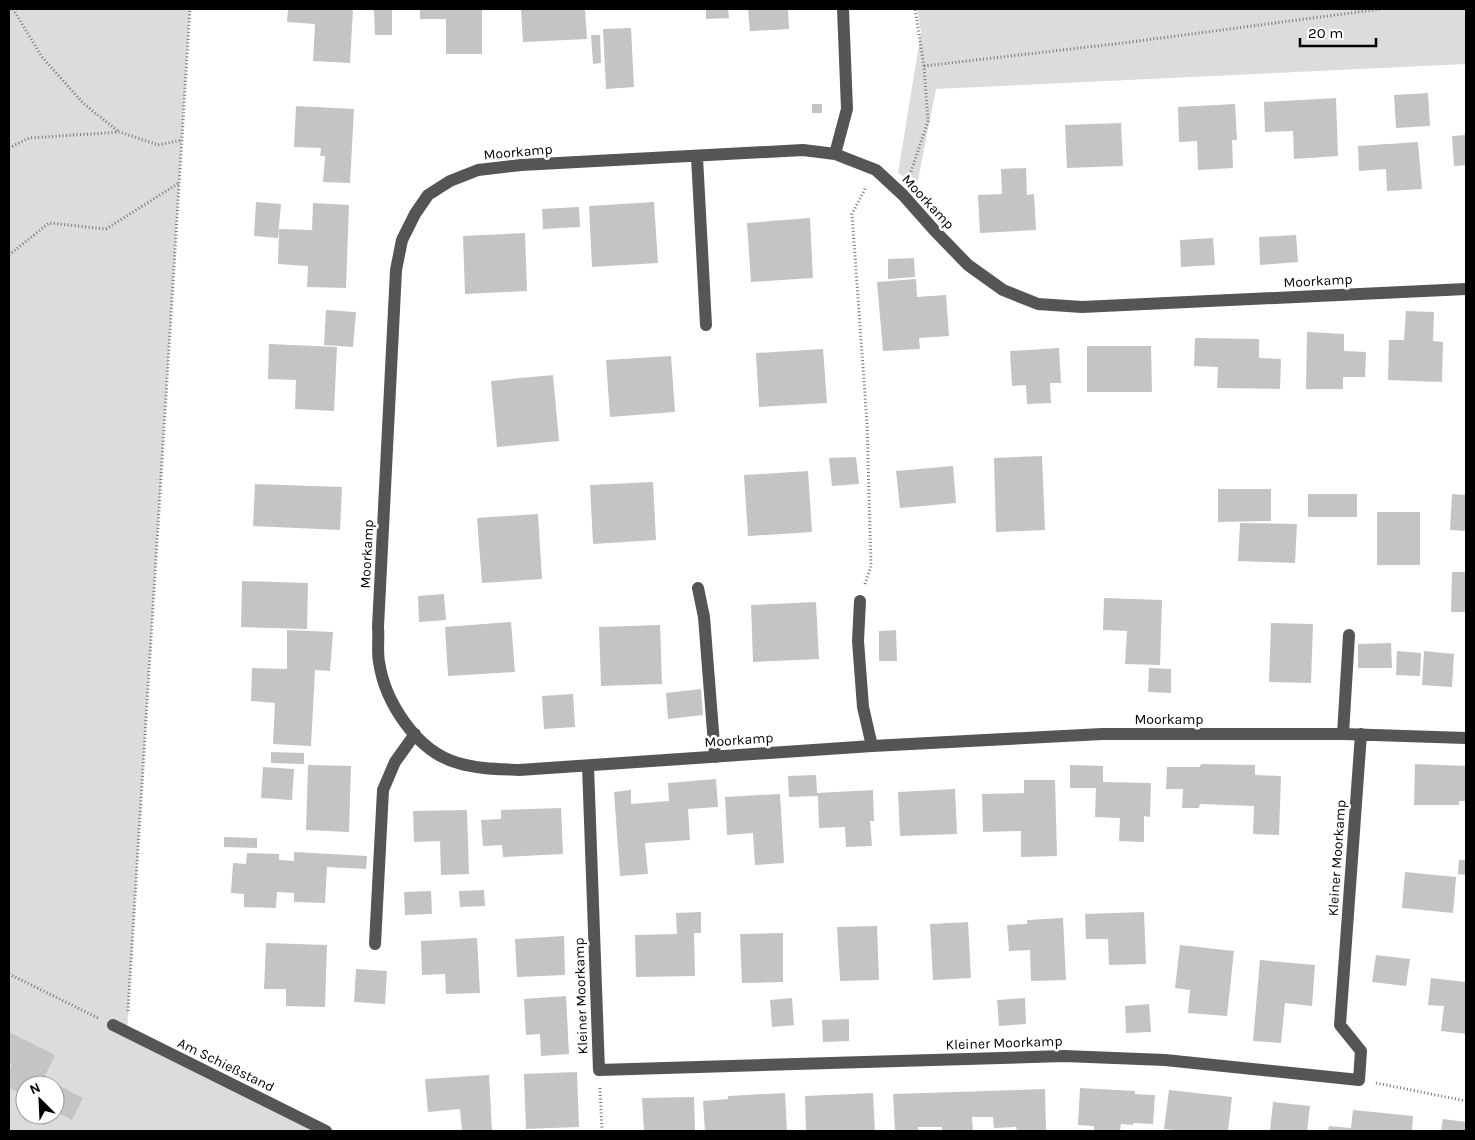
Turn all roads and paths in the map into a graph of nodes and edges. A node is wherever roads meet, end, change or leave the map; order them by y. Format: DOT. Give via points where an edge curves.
graph roads {
  1 [pos="13,9"];
  2 [pos="190,9"];
  3 [pos="843,9"];
  4 [pos="915,9"];
  5 [pos="1381,9"];
  6 [pos="924,66"];
  7 [pos="120,132"];
  8 [pos="182,140"];
  9 [pos="9,148"];
  10 [pos="836,154"];
  11 [pos="697,157"];
  12 [pos="876,170"];
  13 [pos="179,183"];
  14 [pos="903,195"];
  15 [pos="9,255"];
  16 [pos="1466,289"];
  17 [pos="706,325"];
  18 [pos="698,588"];
  19 [pos="860,601"];
  20 [pos="1348,635"];
  21 [pos="415,734"];
  22 [pos="1343,734"];
  23 [pos="1361,734"];
  24 [pos="1466,738"];
  25 [pos="872,746"];
  26 [pos="715,757"];
  27 [pos="588,766"];
  28 [pos="374,944"];
  29 [pos="9,974"];
  30 [pos="113,1025"];
  31 [pos="127,1032"];
  32 [pos="599,1070"];
  33 [pos="1359,1080"];
  34 [pos="1466,1101"];
  35 [pos="326,1131"];
  36 [pos="602,1131"];
  1 -- 7 [label="path" via="42,57 83,103"];
  2 -- 8 [label="path"];
  3 -- 10 [label="street" via="847,110"];
  4 -- 6 [label="path"];
  5 -- 6 [label="path"];
  6 -- 14 [label="path" via="928,121"];
  7 -- 8 [label="path" via="158,145"];
  7 -- 9 [label="path" via="29,138"];
  8 -- 13 [label="path"];
  10 -- 11 [label="street, Moorkamp" via="803,150"];
  10 -- 12 [label="street, Moorkamp"];
  11 -- 17 [label="street"];
  11 -- 21 [label="street, Moorkamp" via="478,170 450,181 428,195 402,240 396,270 378,627 379,661 384,683 396,710"];
  12 -- 14 [label="street, Moorkamp"];
  12 -- 19 [label="path" via="852,214 868,424 871,566"];
  13 -- 15 [label="path" via="106,229 49,223"];
  13 -- 31 [label="path"];
  14 -- 16 [label="street, Moorkamp" via="968,265 1003,290 1038,304 1082,307"];
  18 -- 26 [label="street" via="704,617"];
  19 -- 25 [label="street" via="858,641 863,707"];
  20 -- 22 [label="street"];
  21 -- 27 [label="street, Moorkamp" via="430,749 456,763 486,769"];
  21 -- 28 [label="street" via="395,762 383,790"];
  22 -- 23 [label="street, Moorkamp"];
  22 -- 25 [label="street, Moorkamp" via="1102,734"];
  23 -- 24 [label="street, Moorkamp"];
  23 -- 33 [label="street, Kleiner Moorkamp" via="1340,1025 1361,1051"];
  25 -- 26 [label="street, Moorkamp"];
  26 -- 27 [label="street, Moorkamp"];
  27 -- 32 [label="street, Kleiner Moorkamp"];
  29 -- 30 [label="path"];
  30 -- 31 [label="street, Am Schießstand"];
  31 -- 35 [label="street, Am Schießstand"];
  32 -- 33 [label="street, Kleiner Moorkamp" via="1064,1056 1165,1060"];
  32 -- 36 [label="path"];
  33 -- 34 [label="path"];
}
